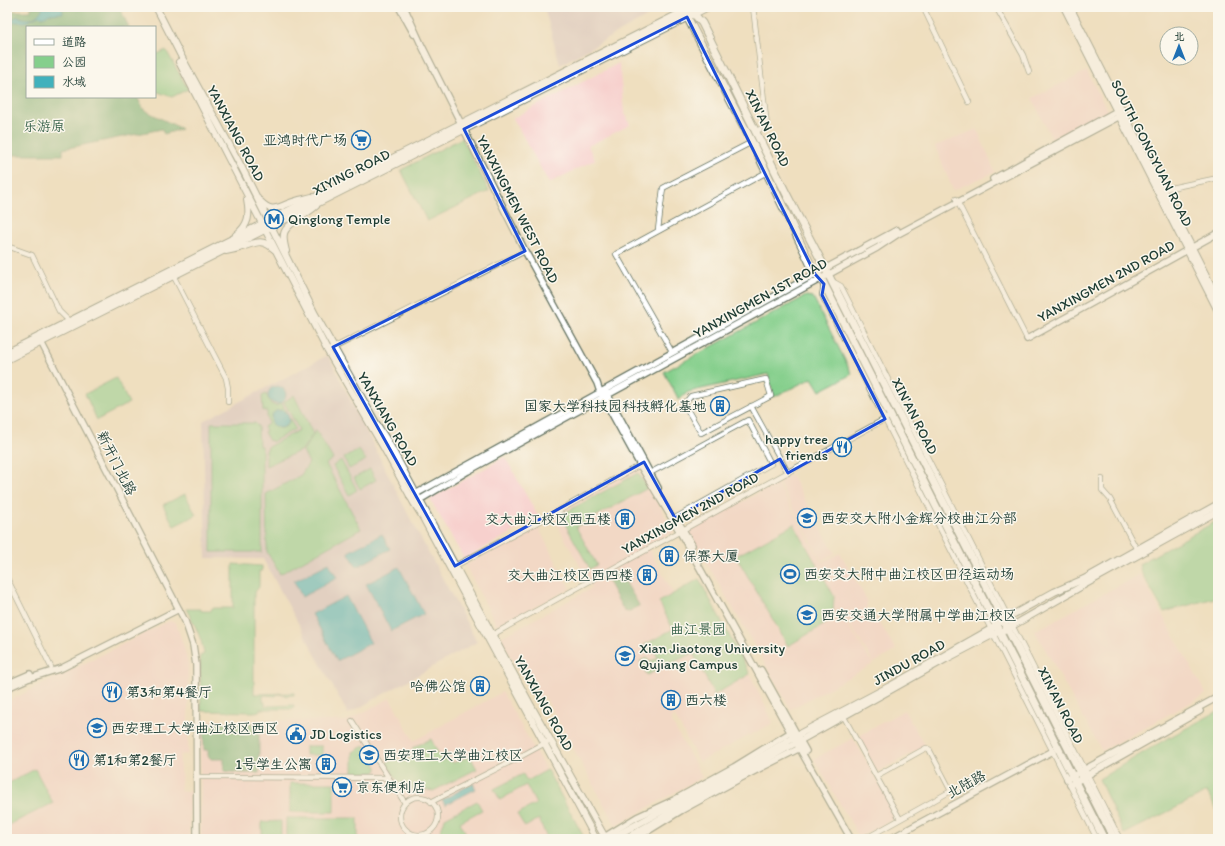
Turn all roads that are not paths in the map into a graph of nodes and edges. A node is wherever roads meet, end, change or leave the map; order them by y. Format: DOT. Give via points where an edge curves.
graph roads {
  1 [pos="152,7"];
  2 [pos="156,7"];
  3 [pos="399,7"];
  4 [pos="404,7"];
  5 [pos="707,7"];
  6 [pos="753,7"];
  7 [pos="923,7"];
  8 [pos="996,7"];
  9 [pos="1064,7"];
  10 [pos="1070,7"];
  11 [pos="692,9"];
  12 [pos="684,12"];
  13 [pos="421,44"];
  14 [pos="1029,72"];
  15 [pos="969,102"];
  16 [pos="1119,114"];
  17 [pos="462,126"];
  18 [pos="755,132"];
  19 [pos="752,142"];
  20 [pos="766,172"];
  21 [pos="1218,178"];
  22 [pos="245,190"];
  23 [pos="1160,190"];
  24 [pos="255,195"];
  25 [pos="323,197"];
  26 [pos="957,200"];
  27 [pos="267,225"];
  28 [pos="658,230"];
  29 [pos="1218,233"];
  30 [pos="229,240"];
  31 [pos="7,246"];
  32 [pos="1190,248"];
  33 [pos="222,251"];
  34 [pos="525,251"];
  35 [pos="279,253"];
  36 [pos="292,268"];
  37 [pos="828,274"];
  38 [pos="173,275"];
  39 [pos="820,278"];
  40 [pos="1218,299"];
  41 [pos="1218,311"];
  42 [pos="69,321"];
  43 [pos="1027,339"];
  44 [pos="41,342"];
  45 [pos="330,349"];
  46 [pos="672,352"];
  47 [pos="7,353"];
  48 [pos="7,359"];
  49 [pos="604,393"];
  50 [pos="228,402"];
  51 [pos="751,406"];
  52 [pos="901,410"];
  53 [pos="888,417"];
  54 [pos="706,430"];
  55 [pos="712,440"];
  56 [pos="640,465"];
  57 [pos="650,473"];
  58 [pos="788,473"];
  59 [pos="1102,479"];
  60 [pos="418,496"];
  61 [pos="412,500"];
  62 [pos="1218,504"];
  63 [pos="1218,511"];
  64 [pos="675,518"];
  65 [pos="682,530"];
  66 [pos="1137,550"];
  67 [pos="455,566"];
  68 [pos="7,578"];
  69 [pos="178,607"];
  70 [pos="1006,618"];
  71 [pos="1010,627"];
  72 [pos="995,630"];
  73 [pos="491,637"];
  74 [pos="51,667"];
  75 [pos="7,684"];
  76 [pos="7,688"];
  77 [pos="1218,697"];
  78 [pos="1218,701"];
  79 [pos="844,717"];
  80 [pos="352,721"];
  81 [pos="796,740"];
  82 [pos="548,742"];
  83 [pos="1053,751"];
  84 [pos="1084,774"];
  85 [pos="876,776"];
  86 [pos="196,777"];
  87 [pos="388,778"];
  88 [pos="1071,781"];
  89 [pos="431,802"];
  90 [pos="405,803"];
  91 [pos="900,819"];
  92 [pos="605,838"];
  93 [pos="197,839"];
  94 [pos="596,839"];
  95 [pos="624,839"];
  96 [pos="635,839"];
  97 [pos="850,839"];
  98 [pos="854,839"];
  99 [pos="890,839"];
  100 [pos="1097,839"];
  101 [pos="1104,839"];
  102 [pos="1114,839"];
  103 [pos="1120,839"];
  1 -- 22 [label="main road, YANXIANG ROAD"];
  2 -- 24 [label="main road, YANXIANG ROAD"];
  3 -- 13 [label="street, YANXINGMEN WEST ROAD"];
  4 -- 13 [label="street, YANXINGMEN WEST ROAD"];
  5 -- 11 [label="main road, XIYING ROAD"];
  6 -- 18 [label="street" via="767,124"];
  7 -- 15 [label="street"];
  8 -- 14 [label="street" via="1023,55"];
  9 -- 16 [label="main road, SOUTH GONGYUAN ROAD"];
  10 -- 23 [label="main road, SOUTH GONGYUAN ROAD"];
  11 -- 12 [label="main road, XIYING ROAD"];
  11 -- 18 [label="main road, XIN'AN ROAD" via="702,23"];
  12 -- 17 [label="main road, XIYING ROAD"];
  12 -- 19 [label="main road, XIN'AN ROAD"];
  13 -- 17 [label="street, YANXINGMEN WEST ROAD"];
  16 -- 23 [label="main road, SOUTH GONGYUAN ROAD"];
  16 -- 26 [label="street, YANXINGMEN 1ST ROAD"];
  17 -- 25 [label="main road, XIYING ROAD"];
  17 -- 34 [label="street, YANXINGMEN WEST ROAD"];
  18 -- 37 [label="main road, XIN'AN ROAD"];
  19 -- 20 [label="main road, XIN'AN ROAD"];
  19 -- 28 [label="street" via="663,188"];
  20 -- 28 [label="street"];
  20 -- 39 [label="main road, XIN'AN ROAD"];
  21 -- 23 [label="street"];
  22 -- 27 [label="main road, YANXIANG ROAD"];
  22 -- 30 [label="main road" via="249,219 244,229"];
  23 -- 32 [label="main road, SOUTH GONGYUAN ROAD"];
  24 -- 25 [label="main road" via="264,205 275,209 295,201"];
  24 -- 27 [label="main road, YANXIANG ROAD"];
  25 -- 27 [label="main road, XIYING ROAD"];
  25 -- 36 [label="main road" via="284,230 284,242"];
  26 -- 37 [label="street, YANXINGMEN 1ST ROAD"];
  26 -- 43 [label="street"];
  27 -- 30 [label="main road, XIYING ROAD"];
  27 -- 33 [label="main road, XIYING ROAD"];
  27 -- 35 [label="main road, YANXIANG ROAD"];
  27 -- 36 [label="main road, YANXIANG ROAD"];
  28 -- 46 [label="street" via="616,254"];
  29 -- 32 [label="street, YANXINGMEN 2ND ROAD"];
  30 -- 42 [label="main road, XIYING ROAD"];
  31 -- 42 [label="street" via="32,255 59,311"];
  32 -- 40 [label="main road, SOUTH GONGYUAN ROAD"];
  32 -- 41 [label="main road, SOUTH GONGYUAN ROAD"];
  32 -- 43 [label="street, YANXINGMEN 2ND ROAD"];
  33 -- 35 [label="main road" via="258,242 271,246"];
  33 -- 38 [label="main road, XIYING ROAD"];
  34 -- 45 [label="street"];
  34 -- 49 [label="street, YANXINGMEN WEST ROAD"];
  35 -- 45 [label="main road, YANXIANG ROAD"];
  36 -- 45 [label="main road, YANXIANG ROAD"];
  37 -- 39 [label="street, YANXINGMEN 1ST ROAD"];
  37 -- 52 [label="main road, XIN'AN ROAD"];
  38 -- 44 [label="main road, XIYING ROAD"];
  38 -- 50 [label="street" via="226,378"];
  39 -- 46 [label="street, YANXINGMEN 1ST ROAD"];
  39 -- 49 [label="street, YANXINGMEN 1ST ROAD"];
  39 -- 53 [label="main road, XIN'AN ROAD"];
  42 -- 47 [label="main road, XIYING ROAD"];
  44 -- 48 [label="main road, XIYING ROAD"];
  44 -- 69 [label="street, 新开门北路"];
  45 -- 60 [label="main road, YANXIANG ROAD"];
  45 -- 61 [label="main road, YANXIANG ROAD"];
  46 -- 49 [label="street, YANXINGMEN 1ST ROAD"];
  49 -- 56 [label="street, YANXINGMEN WEST ROAD"];
  49 -- 57 [label="street, YANXINGMEN WEST ROAD"];
  49 -- 60 [label="street, YANXINGMEN 1ST ROAD" via="468,471"];
  51 -- 54 [label="street"];
  51 -- 54 [label="street" via="770,396 766,379 691,396 684,404 701,433"];
  51 -- 58 [label="street"];
  52 -- 53 [label="street, YANXINGMEN 2ND ROAD"];
  52 -- 70 [label="main road, XIN'AN ROAD"];
  53 -- 58 [label="street, YANXINGMEN 2ND ROAD"];
  53 -- 72 [label="main road, XIN'AN ROAD"];
  54 -- 55 [label="street"];
  55 -- 57 [label="street"];
  55 -- 64 [label="street" via="748,420 771,464"];
  56 -- 65 [label="street, YANXINGMEN WEST ROAD"];
  56 -- 67 [label="street"];
  57 -- 64 [label="street, YANXINGMEN WEST ROAD"];
  58 -- 65 [label="street, YANXINGMEN 2ND ROAD"];
  59 -- 66 [label="street" via="1102,490 1110,499"];
  60 -- 61 [label="street, YANXINGMEN 1ST ROAD"];
  60 -- 67 [label="main road, YANXIANG ROAD"];
  61 -- 73 [label="main road, YANXIANG ROAD"];
  62 -- 66 [label="main road, JINDU ROAD"];
  63 -- 71 [label="main road, JINDU ROAD"];
  64 -- 65 [label="street, YANXINGMEN WEST ROAD"];
  65 -- 73 [label="street, YANXINGMEN 2ND ROAD"];
  65 -- 81 [label="street, YANXINGMEN WEST ROAD"];
  66 -- 70 [label="main road, JINDU ROAD"];
  67 -- 73 [label="main road, YANXIANG ROAD"];
  68 -- 74 [label="street"];
  69 -- 74 [label="street" via="89,652"];
  69 -- 76 [label="street" via="62,668"];
  69 -- 86 [label="street, 新开门北路" via="190,634 196,659"];
  70 -- 71 [label="main road, XIN'AN ROAD"];
  70 -- 72 [label="main road, JINDU ROAD"];
  71 -- 72 [label="main road, JINDU ROAD"];
  71 -- 84 [label="main road, XIN'AN ROAD"];
  72 -- 79 [label="main road, JINDU ROAD"];
  72 -- 81 [label="main road, JINDU ROAD"];
  72 -- 83 [label="street"];
  72 -- 88 [label="main road, XIN'AN ROAD"];
  73 -- 82 [label="main road, YANXIANG ROAD"];
  74 -- 75 [label="street"];
  77 -- 84 [label="street"];
  78 -- 84 [label="street"];
  79 -- 81 [label="main road, JINDU ROAD"];
  79 -- 85 [label="street"];
  80 -- 87 [label="street"];
  81 -- 92 [label="main road, JINDU ROAD"];
  81 -- 95 [label="main road, JINDU ROAD"];
  81 -- 96 [label="street"];
  81 -- 97 [label="street"];
  81 -- 98 [label="street"];
  82 -- 89 [label="street"];
  82 -- 92 [label="main road, YANXIANG ROAD"];
  82 -- 94 [label="main road, YANXIANG ROAD"];
  83 -- 88 [label="street"];
  83 -- 99 [label="street, 北陆路"];
  84 -- 88 [label="street"];
  84 -- 102 [label="main road, XIN'AN ROAD"];
  84 -- 103 [label="street"];
  85 -- 91 [label="street"];
  85 -- 91 [label="street" via="926,748 929,749 952,791"];
  86 -- 87 [label="street"];
  86 -- 93 [label="street, 新开门北路"];
  87 -- 90 [label="street"];
  88 -- 100 [label="street"];
  88 -- 101 [label="main road, XIN'AN ROAD"];
  89 -- 90 [label="street" via="415,798"];
  89 -- 90 [label="street" via="437,811 437,821 432,830 422,834 411,833 403,825 400,814"];
  91 -- 98 [label="street" via="870,836"];
}
